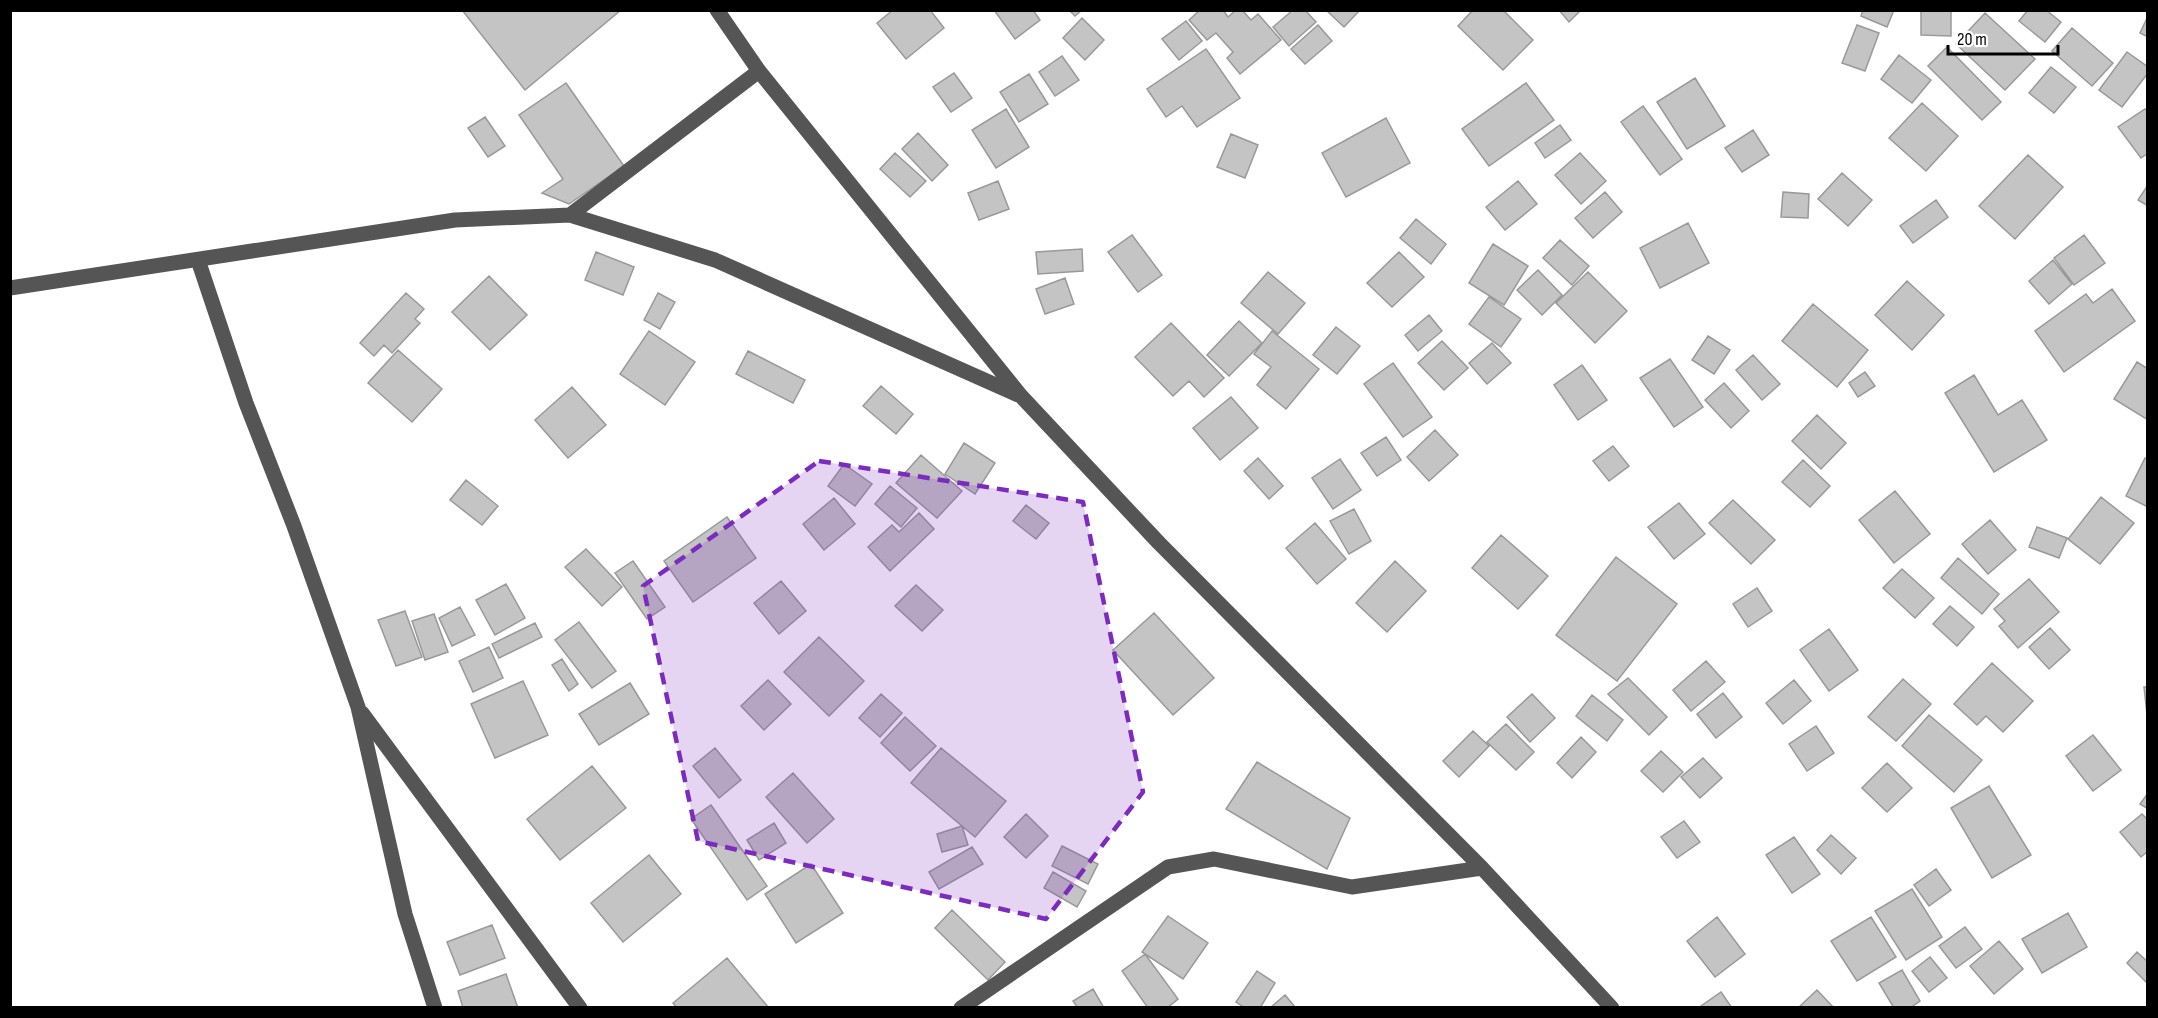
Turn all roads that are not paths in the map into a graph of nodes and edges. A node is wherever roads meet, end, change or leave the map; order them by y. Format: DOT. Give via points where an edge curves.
graph roads {
  1 [pos="717,10"];
  2 [pos="759,71"];
  3 [pos="570,215"];
  4 [pos="198,260"];
  5 [pos="10,288"];
  6 [pos="1020,396"];
  7 [pos="358,708"];
  8 [pos="1482,868"];
  9 [pos="435,1008"];
  10 [pos="580,1008"];
  11 [pos="961,1008"];
  12 [pos="1612,1008"];
  1 -- 2 [label="street"];
  2 -- 3 [label="street"];
  2 -- 6 [label="street"];
  3 -- 4 [label="street" via="455,220"];
  3 -- 6 [label="street" via="715,260"];
  4 -- 5 [label="street"];
  4 -- 7 [label="street"];
  6 -- 8 [label="street" via="1159,543"];
  7 -- 9 [label="street" via="405,914"];
  7 -- 10 [label="street"];
  8 -- 11 [label="street" via="1352,887 1214,859 1168,867"];
  8 -- 12 [label="street"];
}
